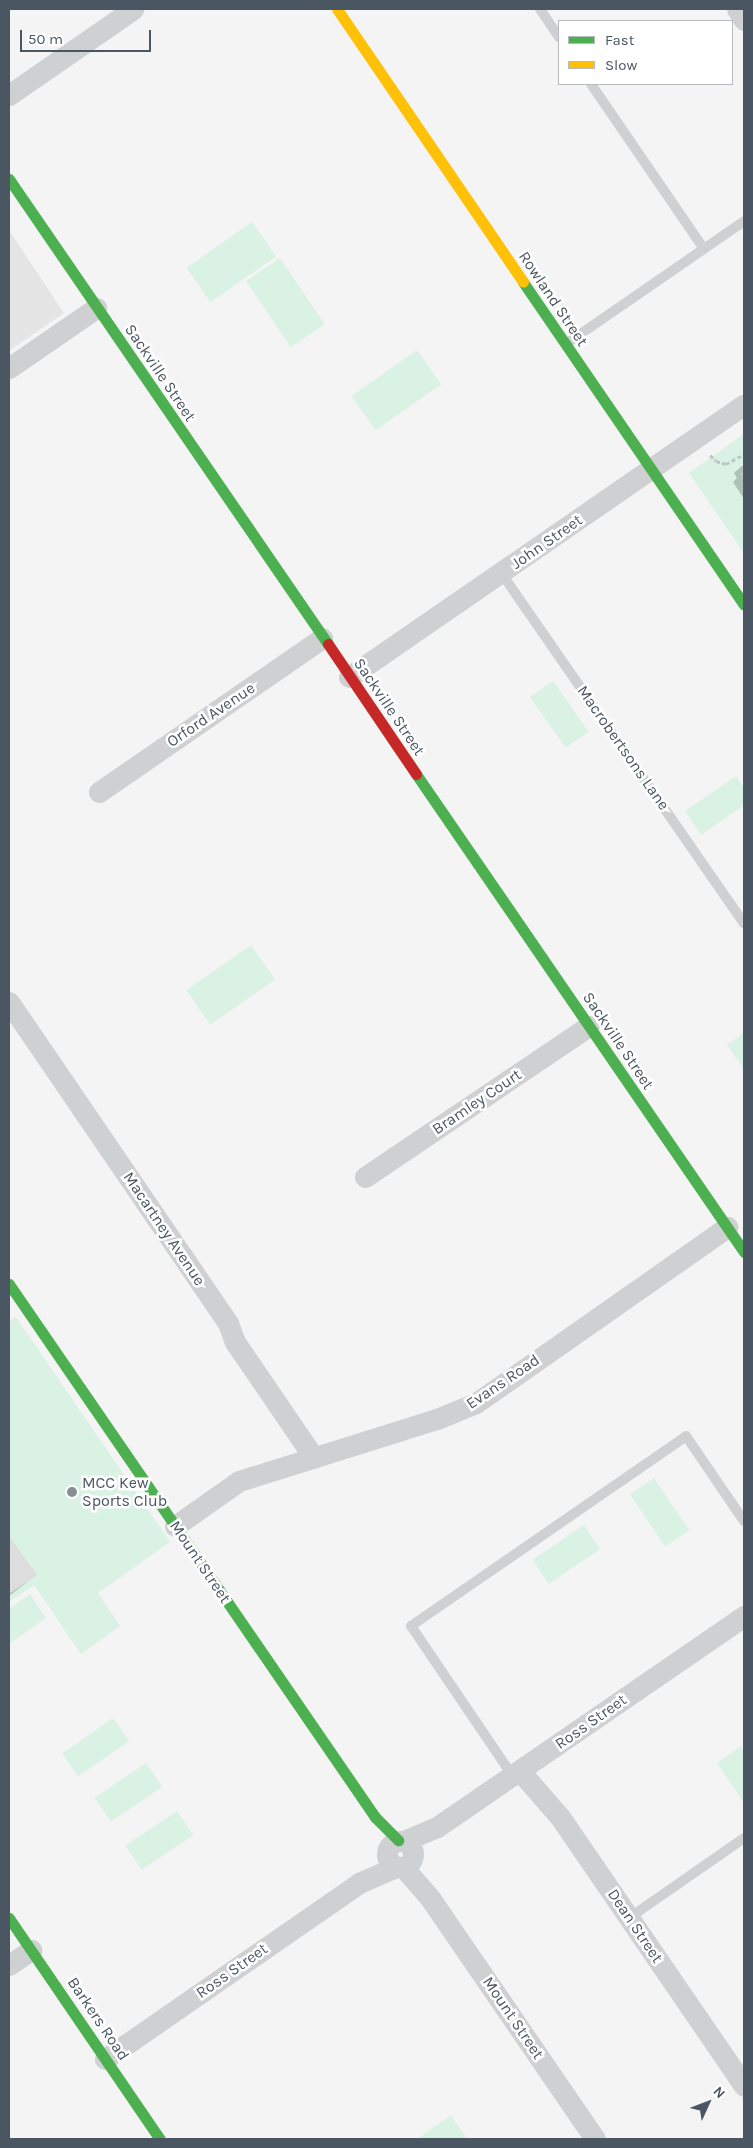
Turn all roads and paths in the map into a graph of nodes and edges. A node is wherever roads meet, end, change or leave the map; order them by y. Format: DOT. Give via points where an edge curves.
graph roads {
  1 [pos="132,9"];
  2 [pos="336,9"];
  3 [pos="540,9"];
  4 [pos="737,9"];
  5 [pos="744,20"];
  6 [pos="558,35"];
  7 [pos="592,85"];
  8 [pos="9,95"];
  9 [pos="9,179"];
  10 [pos="744,221"];
  11 [pos="704,249"];
  12 [pos="96,308"];
  13 [pos="564,345"];
  14 [pos="9,368"];
  15 [pos="744,405"];
  16 [pos="744,454"];
  17 [pos="710,455"];
  18 [pos="650,470"];
  19 [pos="502,574"];
  20 [pos="744,605"];
  21 [pos="322,638"];
  22 [pos="349,677"];
  23 [pos="99,792"];
  24 [pos="744,923"];
  25 [pos="9,1002"];
  26 [pos="588,1026"];
  27 [pos="365,1177"];
  28 [pos="727,1227"];
  29 [pos="744,1252"];
  30 [pos="9,1284"];
  31 [pos="314,1458"];
  32 [pos="744,1521"];
  33 [pos="175,1526"];
  34 [pos="744,1616"];
  35 [pos="516,1773"];
  36 [pos="375,1817"];
  37 [pos="744,1838"];
  38 [pos="400,1854"];
  39 [pos="9,1918"];
  40 [pos="629,1918"];
  41 [pos="31,1950"];
  42 [pos="9,1965"];
  43 [pos="105,2059"];
  44 [pos="744,2086"];
  45 [pos="160,2139"];
  46 [pos="595,2139"];
  1 -- 8 [label="street"];
  2 -- 13 [label="street, Rowland Street"];
  3 -- 6 [label="lane"];
  4 -- 5 [label="street"];
  7 -- 11 [label="lane"];
  9 -- 12 [label="street, Sackville Street"];
  10 -- 11 [label="lane"];
  11 -- 13 [label="lane"];
  12 -- 14 [label="street"];
  12 -- 21 [label="street, Sackville Street"];
  13 -- 18 [label="street, Rowland Street"];
  15 -- 18 [label="street, John Street"];
  16 -- 17 [label="path" via="726,464"];
  18 -- 19 [label="street, John Street"];
  18 -- 20 [label="street, Rowland Street"];
  19 -- 22 [label="street, John Street"];
  19 -- 24 [label="lane, Macrobertsons Lane"];
  21 -- 22 [label="street, Sackville Street"];
  21 -- 23 [label="street, Orford Avenue"];
  22 -- 26 [label="street, Sackville Street"];
  25 -- 31 [label="street, Macartney Avenue" via="228,1323 235,1342"];
  26 -- 27 [label="street, Bramley Court"];
  26 -- 28 [label="street, Sackville Street"];
  28 -- 29 [label="street, Sackville Street"];
  28 -- 31 [label="street, Evans Road" via="476,1403 437,1419"];
  30 -- 33 [label="street, Mount Street"];
  31 -- 33 [label="street, Evans Road" via="236,1483"];
  32 -- 35 [label="lane" via="686,1436 411,1626"];
  33 -- 36 [label="street, Mount Street"];
  34 -- 35 [label="street, Ross Street"];
  35 -- 38 [label="street, Ross Street"];
  35 -- 40 [label="street, Dean Street" via="560,1817"];
  36 -- 38 [label="street, Mount Street"];
  37 -- 40 [label="lane"];
  38 -- 43 [label="street, Ross Street"];
  38 -- 46 [label="street, Mount Street"];
  39 -- 41 [label="street, Barkers Road"];
  40 -- 44 [label="street, Dean Street"];
  41 -- 42 [label="street"];
  41 -- 43 [label="street, Barkers Road"];
  43 -- 45 [label="street, Barkers Road"];
}
